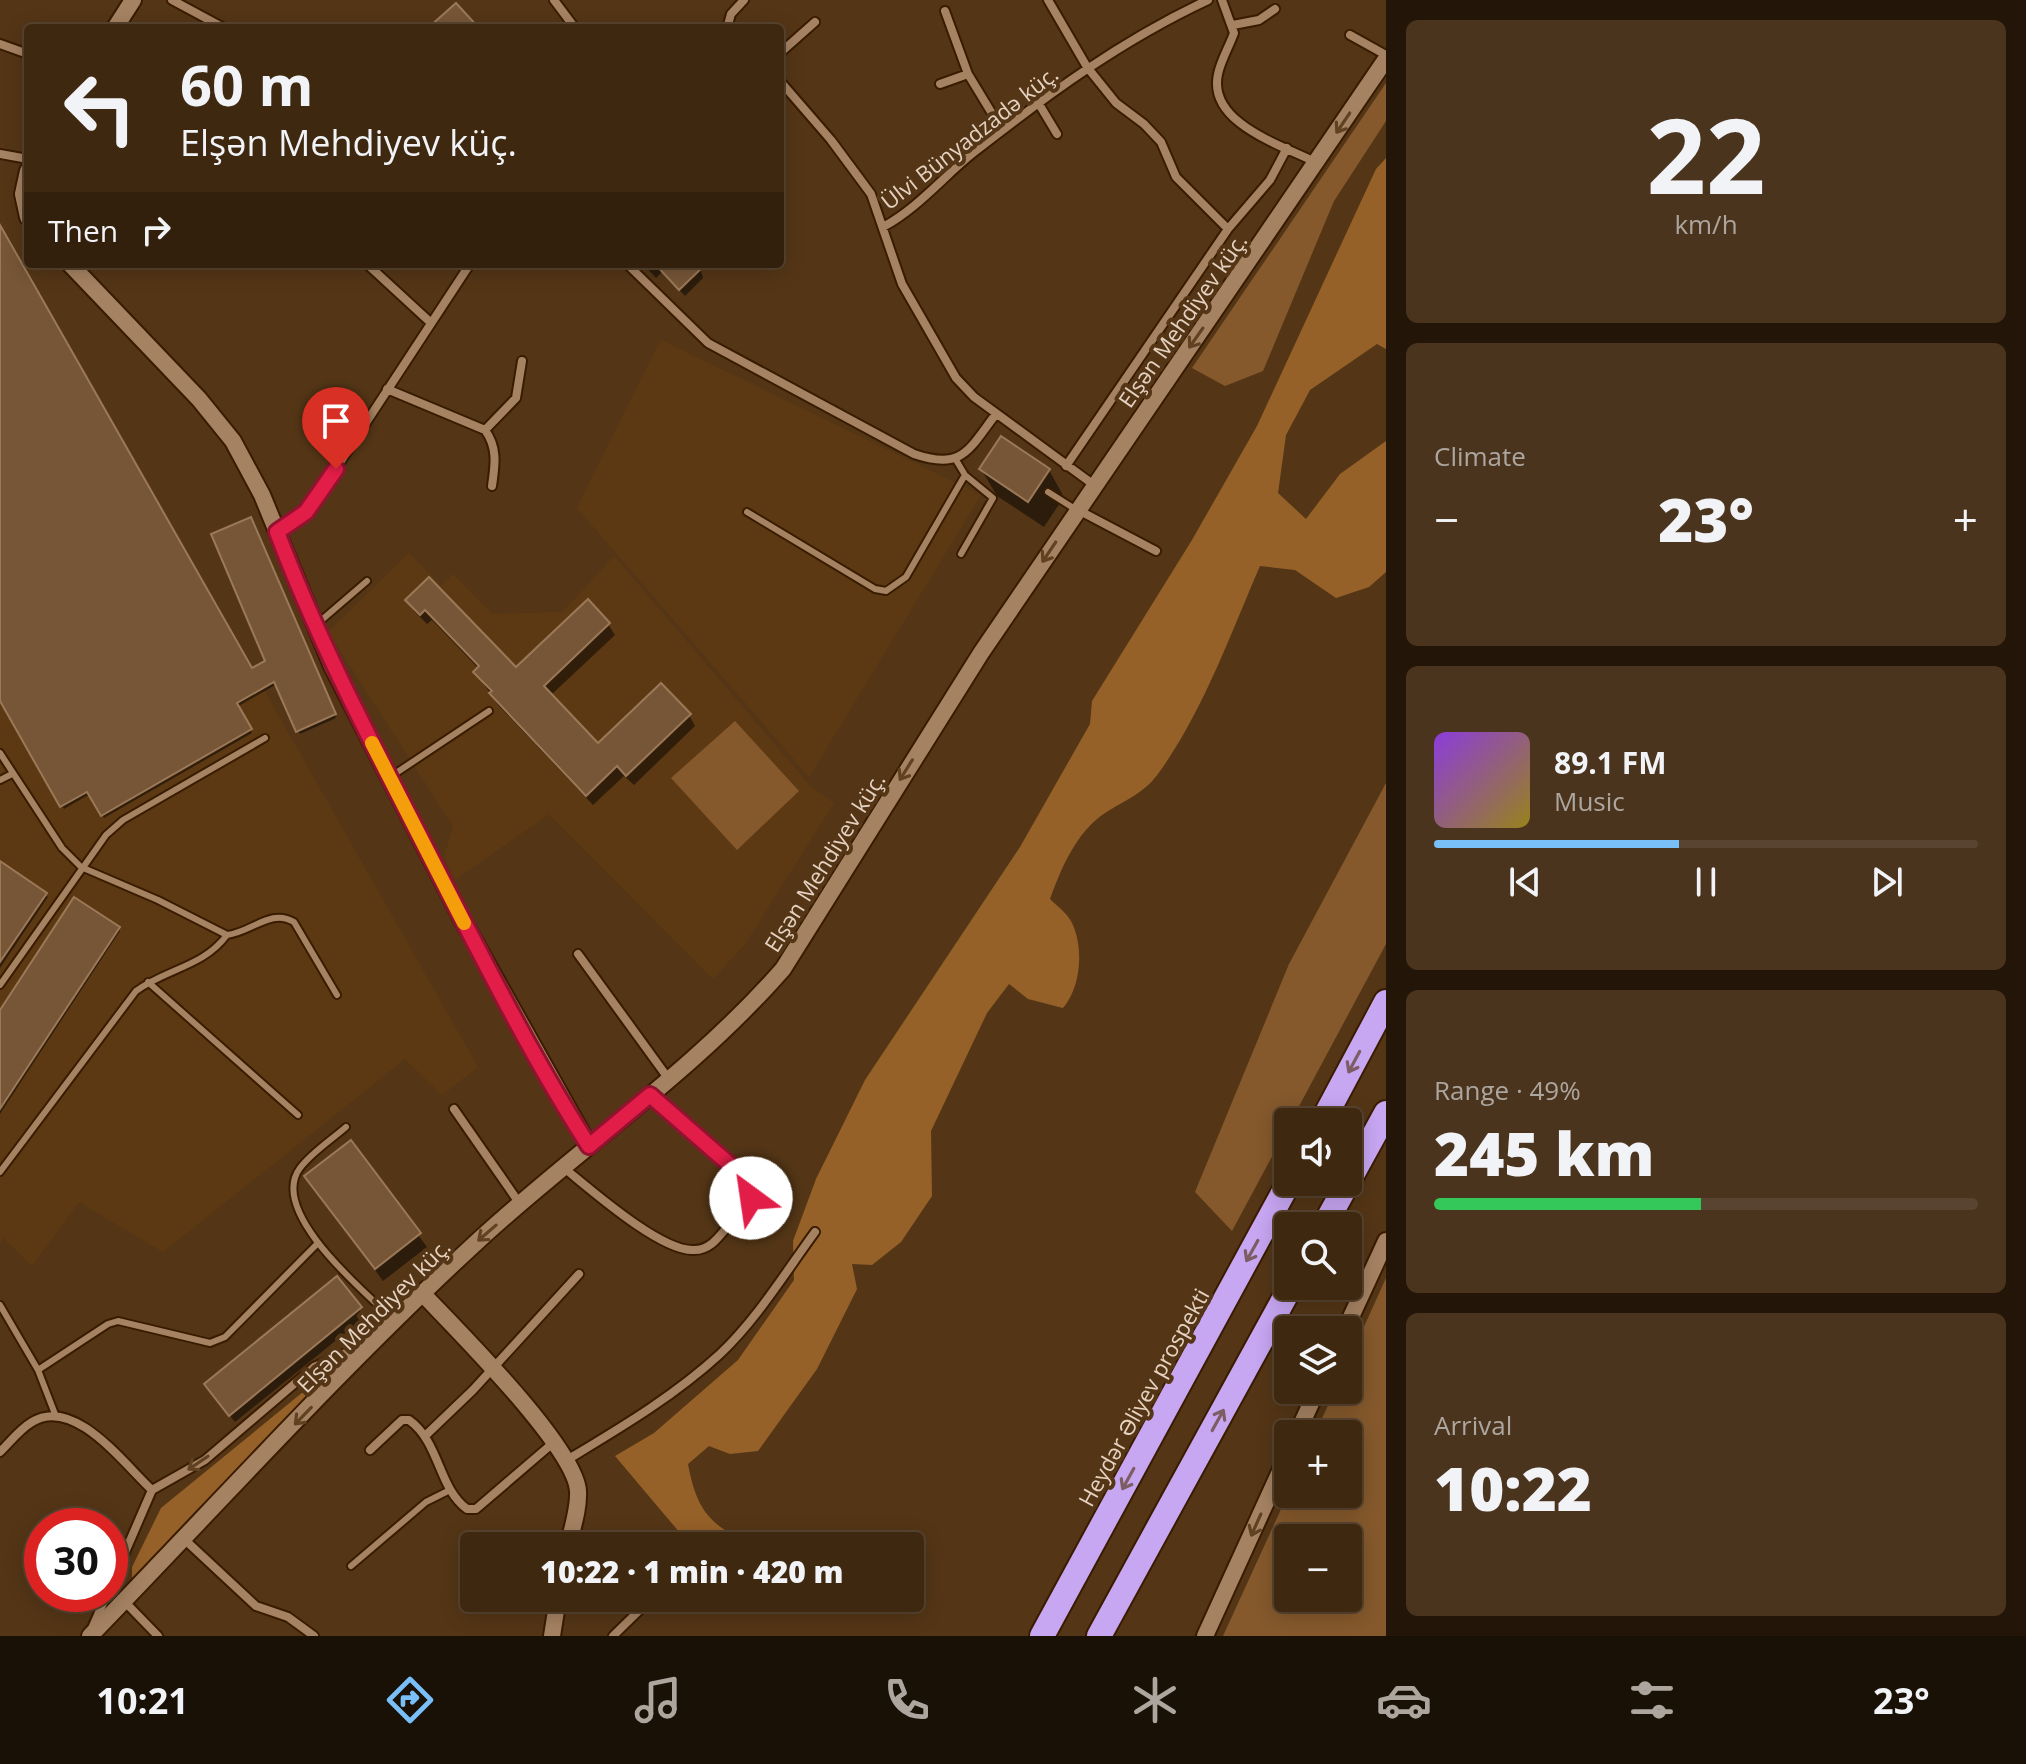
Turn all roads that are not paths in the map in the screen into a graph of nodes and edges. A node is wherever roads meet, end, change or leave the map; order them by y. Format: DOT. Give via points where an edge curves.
graph roads {
  1 [pos="133,0"];
  2 [pos="172,0"];
  3 [pos="554,0"];
  4 [pos="744,0"];
  5 [pos="1048,0"];
  6 [pos="1208,0"];
  7 [pos="1222,0"];
  8 [pos="1275,9"];
  9 [pos="945,11"];
  10 [pos="815,22"];
  11 [pos="122,24"];
  12 [pos="217,24"];
  13 [pos="572,24"];
  14 [pos="728,24"];
  15 [pos="1233,25"];
  16 [pos="1350,35"];
  17 [pos="0,44"];
  18 [pos="784,49"];
  19 [pos="24,53"];
  20 [pos="1386,57"];
  21 [pos="1087,67"];
  22 [pos="968,74"];
  23 [pos="940,84"];
  24 [pos="784,86"];
  25 [pos="1039,104"];
  26 [pos="1002,130"];
  27 [pos="1057,134"];
  28 [pos="1287,148"];
  29 [pos="0,154"];
  30 [pos="24,158"];
  31 [pos="1317,163"];
  32 [pos="883,227"];
  33 [pos="1228,229"];
  34 [pos="74,268"];
  35 [pos="371,268"];
  36 [pos="467,268"];
  37 [pos="631,268"];
  38 [pos="430,322"];
  39 [pos="522,361"];
  40 [pos="387,389"];
  41 [pos="996,414"];
  42 [pos="485,430"];
  43 [pos="956,460"];
  44 [pos="1066,466"];
  45 [pos="965,475"];
  46 [pos="1094,485"];
  47 [pos="492,486"];
  48 [pos="1048,492"];
  49 [pos="1077,510"];
  50 [pos="747,512"];
  51 [pos="277,532"];
  52 [pos="1156,551"];
  53 [pos="961,554"];
  54 [pos="367,581"];
  55 [pos="314,626"];
  56 [pos="489,711"];
  57 [pos="265,738"];
  58 [pos="0,753"];
  59 [pos="12,774"];
  60 [pos="390,777"];
  61 [pos="0,780"];
  62 [pos="81,867"];
  63 [pos="227,935"];
  64 [pos="578,954"];
  65 [pos="148,982"];
  66 [pos="0,985"];
  67 [pos="337,995"];
  68 [pos="1386,1002"];
  69 [pos="668,1078"];
  70 [pos="650,1095"];
  71 [pos="1329,1108"];
  72 [pos="454,1109"];
  73 [pos="1386,1113"];
  74 [pos="298,1115"];
  75 [pos="346,1127"];
  76 [pos="589,1146"];
  77 [pos="564,1168"];
  78 [pos="0,1172"];
  79 [pos="1281,1196"];
  80 [pos="521,1204"];
  81 [pos="1332,1212"];
  82 [pos="815,1232"];
  83 [pos="1386,1241"];
  84 [pos="317,1244"];
  85 [pos="579,1274"];
  86 [pos="422,1293"];
  87 [pos="1283,1300"];
  88 [pos="0,1305"];
  89 [pos="1351,1316"];
  90 [pos="395,1321"];
  91 [pos="376,1341"];
  92 [pos="493,1368"];
  93 [pos="38,1370"];
  94 [pos="55,1414"];
  95 [pos="425,1436"];
  96 [pos="553,1443"];
  97 [pos="370,1450"];
  98 [pos="0,1452"];
  99 [pos="567,1460"];
  100 [pos="1274,1485"];
  101 [pos="152,1490"];
  102 [pos="450,1490"];
  103 [pos="571,1532"];
  104 [pos="184,1539"];
  105 [pos="128,1545"];
  106 [pos="351,1566"];
  107 [pos="128,1597"];
  108 [pos="128,1605"];
  109 [pos="99,1612"];
  110 [pos="113,1612"];
  111 [pos="556,1612"];
  112 [pos="638,1612"];
  113 [pos="89,1636"];
  114 [pos="158,1636"];
  115 [pos="314,1636"];
  116 [pos="552,1636"];
  117 [pos="613,1636"];
  118 [pos="1042,1636"];
  119 [pos="1099,1636"];
  120 [pos="1205,1636"];
  1 -- 11 [label="main road"];
  2 -- 12 [label="street"];
  3 -- 13 [label="street"];
  4 -- 14 [label="street"];
  5 -- 21 [label="street"];
  6 -- 21 [label="street, Ülvi Bünyadzadə küç."];
  7 -- 15 [label="street"];
  8 -- 15 [label="street" via="1259,20"];
  9 -- 22 [label="street"];
  10 -- 18 [label="street"];
  15 -- 28 [label="street" via="1218,74 1220,96 1252,132"];
  16 -- 20 [label="street"];
  17 -- 19 [label="street"];
  20 -- 31 [label="main road, Elşən Mehdiyev küç., one-way"];
  21 -- 25 [label="street, Ülvi Bünyadzadə küç."];
  21 -- 33 [label="street" via="1116,103 1161,142 1176,177"];
  22 -- 23 [label="street"];
  22 -- 26 [label="street"];
  24 -- 32 [label="street" via="862,180"];
  25 -- 26 [label="street, Ülvi Bünyadzadə küç."];
  25 -- 27 [label="street"];
  26 -- 32 [label="street, Ülvi Bünyadzadə küç."];
  28 -- 31 [label="street"];
  28 -- 33 [label="street" via="1270,180"];
  29 -- 30 [label="street"];
  31 -- 46 [label="main road, Elşən Mehdiyev küç., one-way"];
  32 -- 41 [label="street, Ülvi Bünyadzadə küç." via="902,284 944,360 974,397"];
  33 -- 44 [label="street"];
  34 -- 51 [label="main road" via="222,425"];
  35 -- 38 [label="street"];
  36 -- 38 [label="street"];
  37 -- 43 [label="street" via="725,355 914,454"];
  38 -- 40 [label="street"];
  39 -- 42 [label="street" via="516,398"];
  40 -- 42 [label="street"];
  40 -- 51 [label="street" via="306,512"];
  41 -- 43 [label="street"];
  41 -- 44 [label="street, Ülvi Bünyadzadə küç."];
  42 -- 47 [label="street" via="495,454"];
  43 -- 45 [label="lane"];
  44 -- 46 [label="street, Ülvi Bünyadzadə küç."];
  45 -- 50 [label="lane" via="906,577 886,591"];
  45 -- 53 [label="lane" via="993,498"];
  46 -- 49 [label="main road, Elşən Mehdiyev küç."];
  48 -- 49 [label="lane"];
  49 -- 52 [label="street"];
  49 -- 69 [label="main road, Elşən Mehdiyev küç., one-way" via="946,707 798,948 762,993"];
  51 -- 55 [label="main road"];
  54 -- 55 [label="lane"];
  55 -- 60 [label="main road"];
  56 -- 60 [label="lane"];
  57 -- 62 [label="lane" via="123,820"];
  58 -- 59 [label="lane"];
  59 -- 61 [label="lane"];
  59 -- 62 [label="lane"];
  60 -- 76 [label="main road" via="463,921"];
  62 -- 63 [label="lane"];
  62 -- 66 [label="lane"];
  63 -- 65 [label="lane" via="214,953 196,964"];
  63 -- 67 [label="lane" via="284,916 294,922"];
  64 -- 69 [label="street"];
  65 -- 74 [label="lane"];
  65 -- 78 [label="lane" via="117,1012"];
  68 -- 71 [label="highway, one-way"];
  69 -- 70 [label="main road, Elşən Mehdiyev küç."];
  70 -- 76 [label="main road, Elşən Mehdiyev küç."];
  70 -- 77 [label="street" via="752,1184 746,1207 710,1246 676,1247 610,1206"];
  72 -- 80 [label="street"];
  73 -- 81 [label="highway"];
  75 -- 84 [label="lane" via="298,1169 293,1186"];
  76 -- 77 [label="main road, Elşən Mehdiyev küç."];
  77 -- 80 [label="main road, Elşən Mehdiyev küç."];
  79 -- 118 [label="highway, Heydər Əliyev prospekti, one-way"];
  80 -- 86 [label="main road, Elşən Mehdiyev küç., one-way"];
  82 -- 99 [label="street" via="747,1326 719,1354 653,1409"];
  83 -- 89 [label="main road"];
  84 -- 90 [label="lane"];
  84 -- 93 [label="lane" via="225,1337 210,1343 118,1321"];
  85 -- 92 [label="street"];
  86 -- 90 [label="main road, Elşən Mehdiyev küç."];
  86 -- 92 [label="main road"];
  119 -- 87 [label="highway, one-way"];
  88 -- 93 [label="lane"];
  90 -- 91 [label="main road, Elşən Mehdiyev küç."];
  91 -- 101 [label="street, one-way" via="314,1367 205,1460"];
  91 -- 104 [label="main road, Elşən Mehdiyev küç., one-way"];
  92 -- 95 [label="street"];
  92 -- 96 [label="main road"];
  93 -- 94 [label="lane"];
  94 -- 98 [label="street" via="31,1422"];
  94 -- 101 [label="street" via="81,1424"];
  95 -- 97 [label="street" via="402,1420"];
  95 -- 102 [label="street"];
  96 -- 99 [label="main road"];
  96 -- 102 [label="street" via="476,1509 467,1509"];
  99 -- 103 [label="main road" via="578,1491"];
  100 -- 120 [label="main road, one-way"];
  101 -- 105 [label="street"];
  102 -- 106 [label="lane" via="426,1502"];
  104 -- 107 [label="main road, Elşən Mehdiyev küç."];
  104 -- 115 [label="street" via="256,1606 288,1617"];
  108 -- 114 [label="street"];
  109 -- 113 [label="street"];
  110 -- 113 [label="main road, Elşən Mehdiyev küç."];
  111 -- 116 [label="main road"];
  112 -- 117 [label="street"];
}
